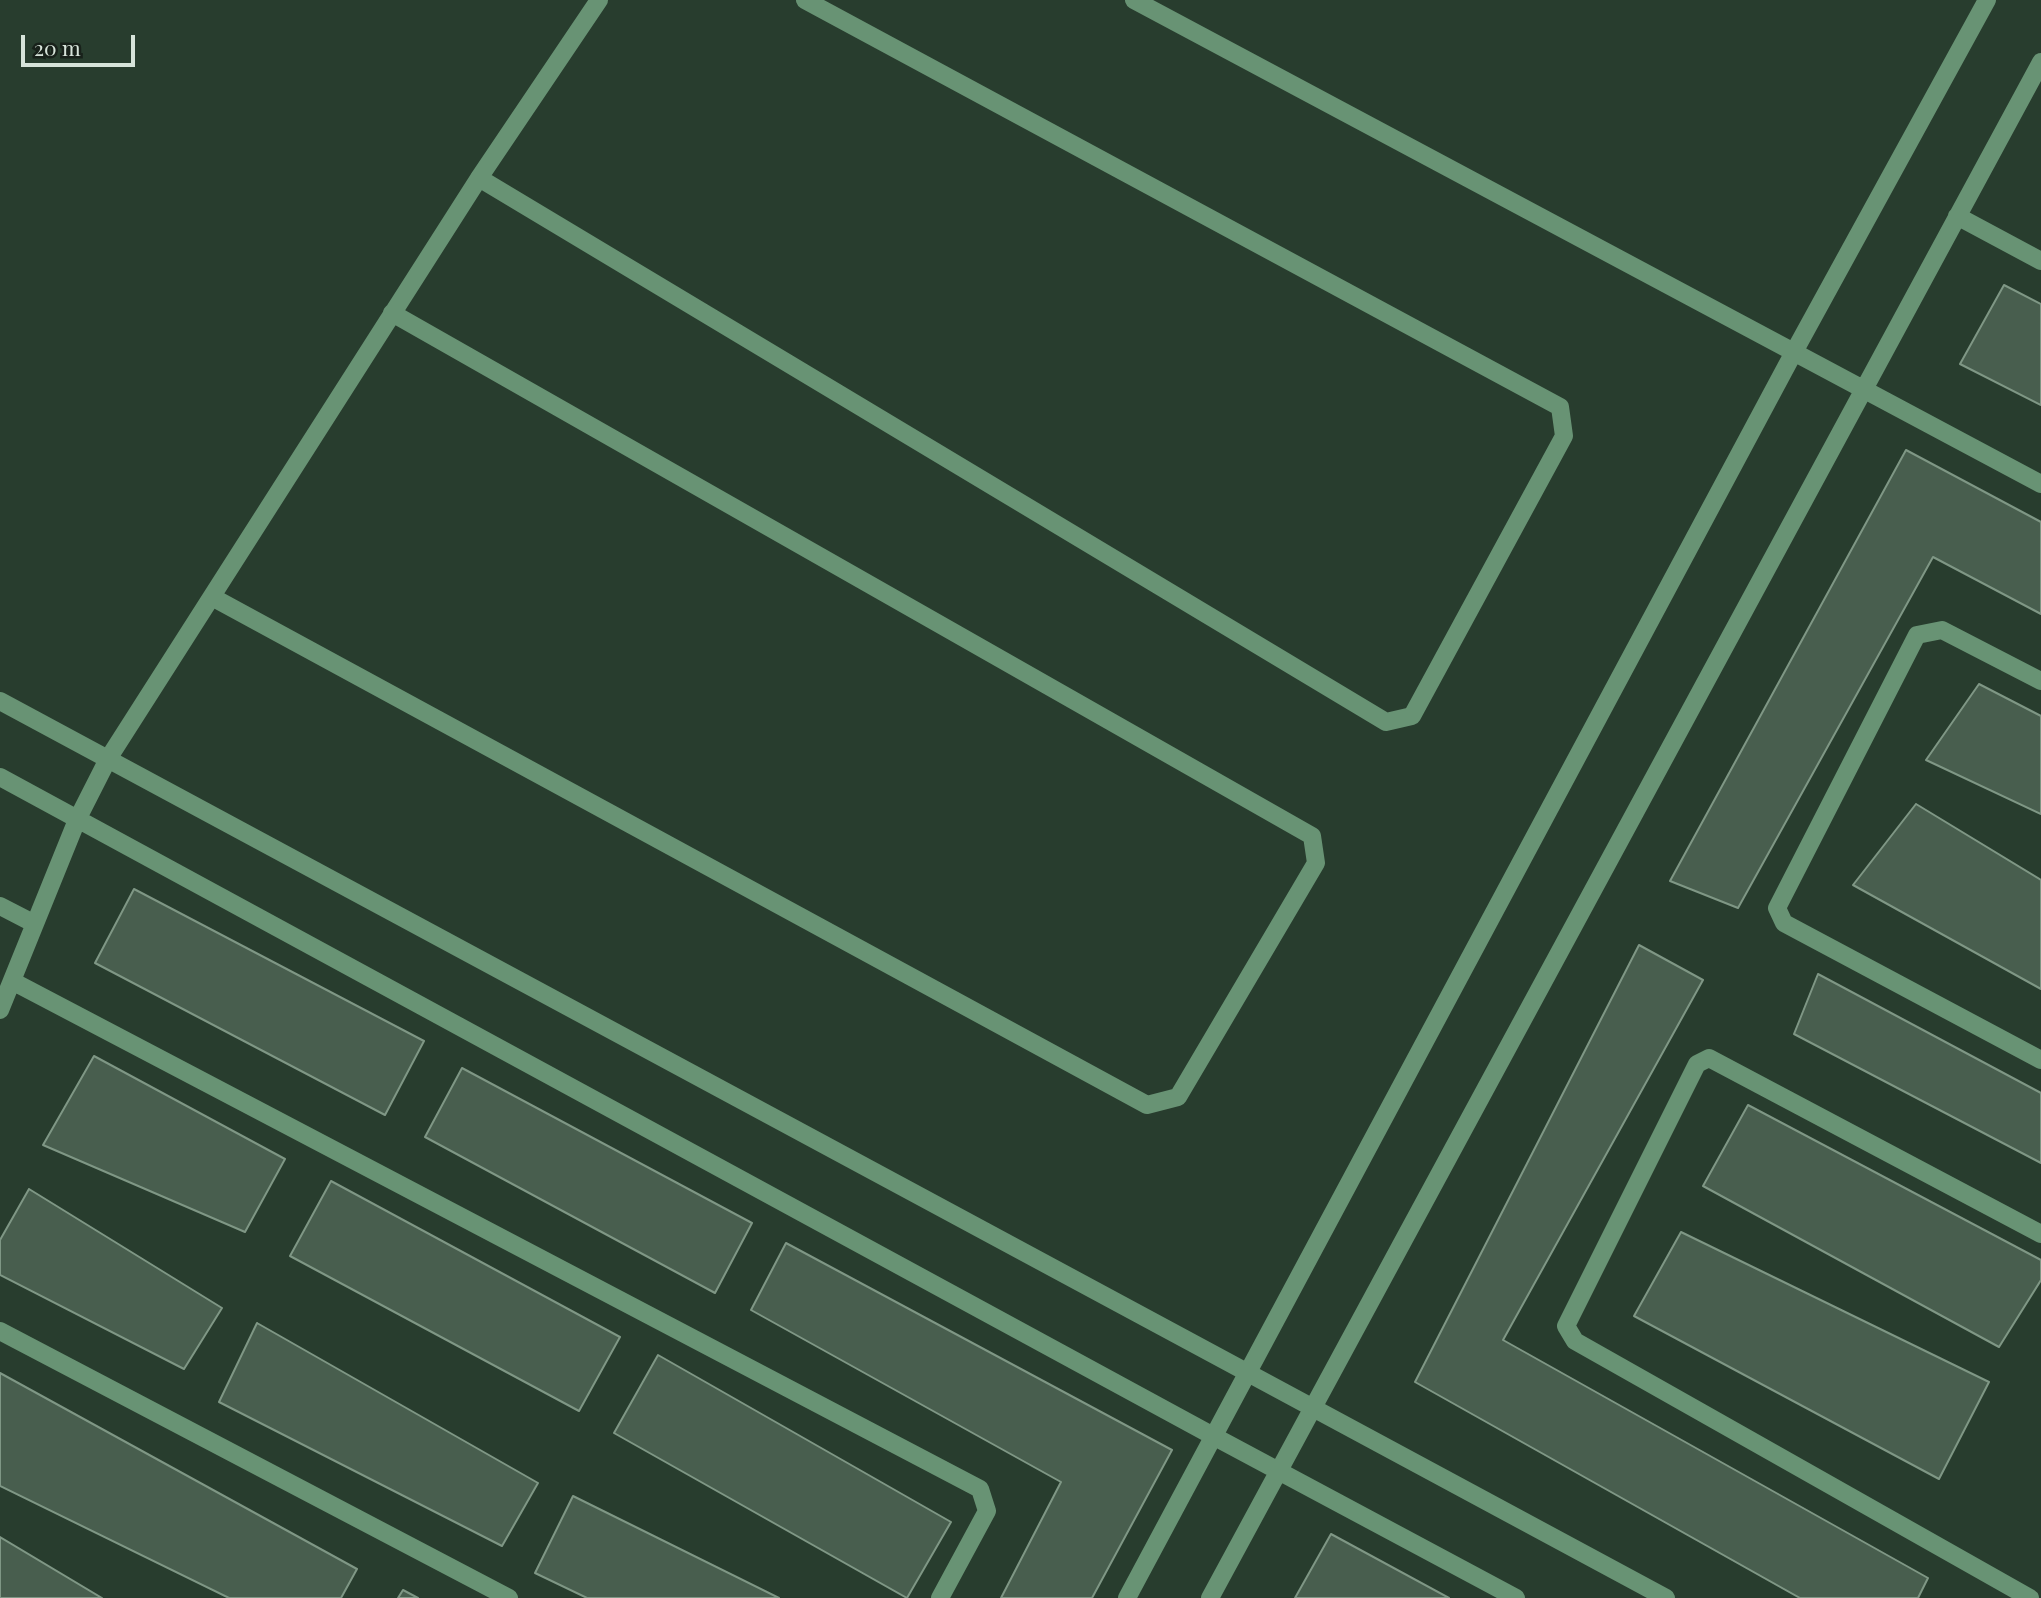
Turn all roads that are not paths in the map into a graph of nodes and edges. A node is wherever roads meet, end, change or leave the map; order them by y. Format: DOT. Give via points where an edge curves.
graph roads {
  1 [pos="599,0"];
  2 [pos="805,0"];
  3 [pos="1134,0"];
  4 [pos="1987,0"];
  5 [pos="2041,62"];
  6 [pos="479,178"];
  7 [pos="1958,216"];
  8 [pos="2041,261"];
  9 [pos="392,313"];
  10 [pos="1794,352"];
  11 [pos="1864,389"];
  12 [pos="2041,484"];
  13 [pos="212,597"];
  14 [pos="2041,681"];
  15 [pos="0,701"];
  16 [pos="108,760"];
  17 [pos="0,777"];
  18 [pos="77,820"];
  19 [pos="0,906"];
  20 [pos="35,924"];
  21 [pos="12,981"];
  22 [pos="0,1010"];
  23 [pos="2041,1060"];
  24 [pos="2041,1234"];
  25 [pos="0,1331"];
  26 [pos="1249,1372"];
  27 [pos="1314,1407"];
  28 [pos="1214,1437"];
  29 [pos="1280,1470"];
  30 [pos="509,1598"];
  31 [pos="940,1598"];
  32 [pos="1127,1598"];
  33 [pos="1210,1598"];
  34 [pos="1516,1598"];
  35 [pos="1666,1598"];
  36 [pos="2030,1598"];
  1 -- 6 [label="street"];
  2 -- 6 [label="street" via="1560,407 1564,436 1412,716 1386,722"];
  3 -- 10 [label="street"];
  4 -- 10 [label="street"];
  5 -- 7 [label="street"];
  6 -- 9 [label="street"];
  7 -- 8 [label="street"];
  7 -- 11 [label="street"];
  9 -- 13 [label="street"];
  9 -- 13 [label="street" via="1312,836 1316,863 1178,1097 1147,1105"];
  10 -- 11 [label="street"];
  10 -- 26 [label="street"];
  11 -- 12 [label="street"];
  11 -- 27 [label="street"];
  13 -- 16 [label="street"];
  14 -- 23 [label="street" via="1942,630 1917,635 1777,908 1784,923"];
  15 -- 16 [label="street"];
  16 -- 18 [label="street"];
  16 -- 26 [label="street"];
  17 -- 18 [label="street"];
  18 -- 20 [label="street"];
  18 -- 28 [label="street"];
  19 -- 20 [label="street"];
  20 -- 21 [label="street"];
  21 -- 22 [label="street"];
  21 -- 31 [label="street" via="981,1489 987,1511"];
  24 -- 36 [label="street" via="1709,1058 1697,1064 1566,1326 1575,1341"];
  25 -- 30 [label="street"];
  26 -- 27 [label="street"];
  26 -- 28 [label="street"];
  27 -- 29 [label="street"];
  27 -- 35 [label="street"];
  28 -- 29 [label="street"];
  28 -- 32 [label="street"];
  29 -- 33 [label="street"];
  29 -- 34 [label="street"];
}
